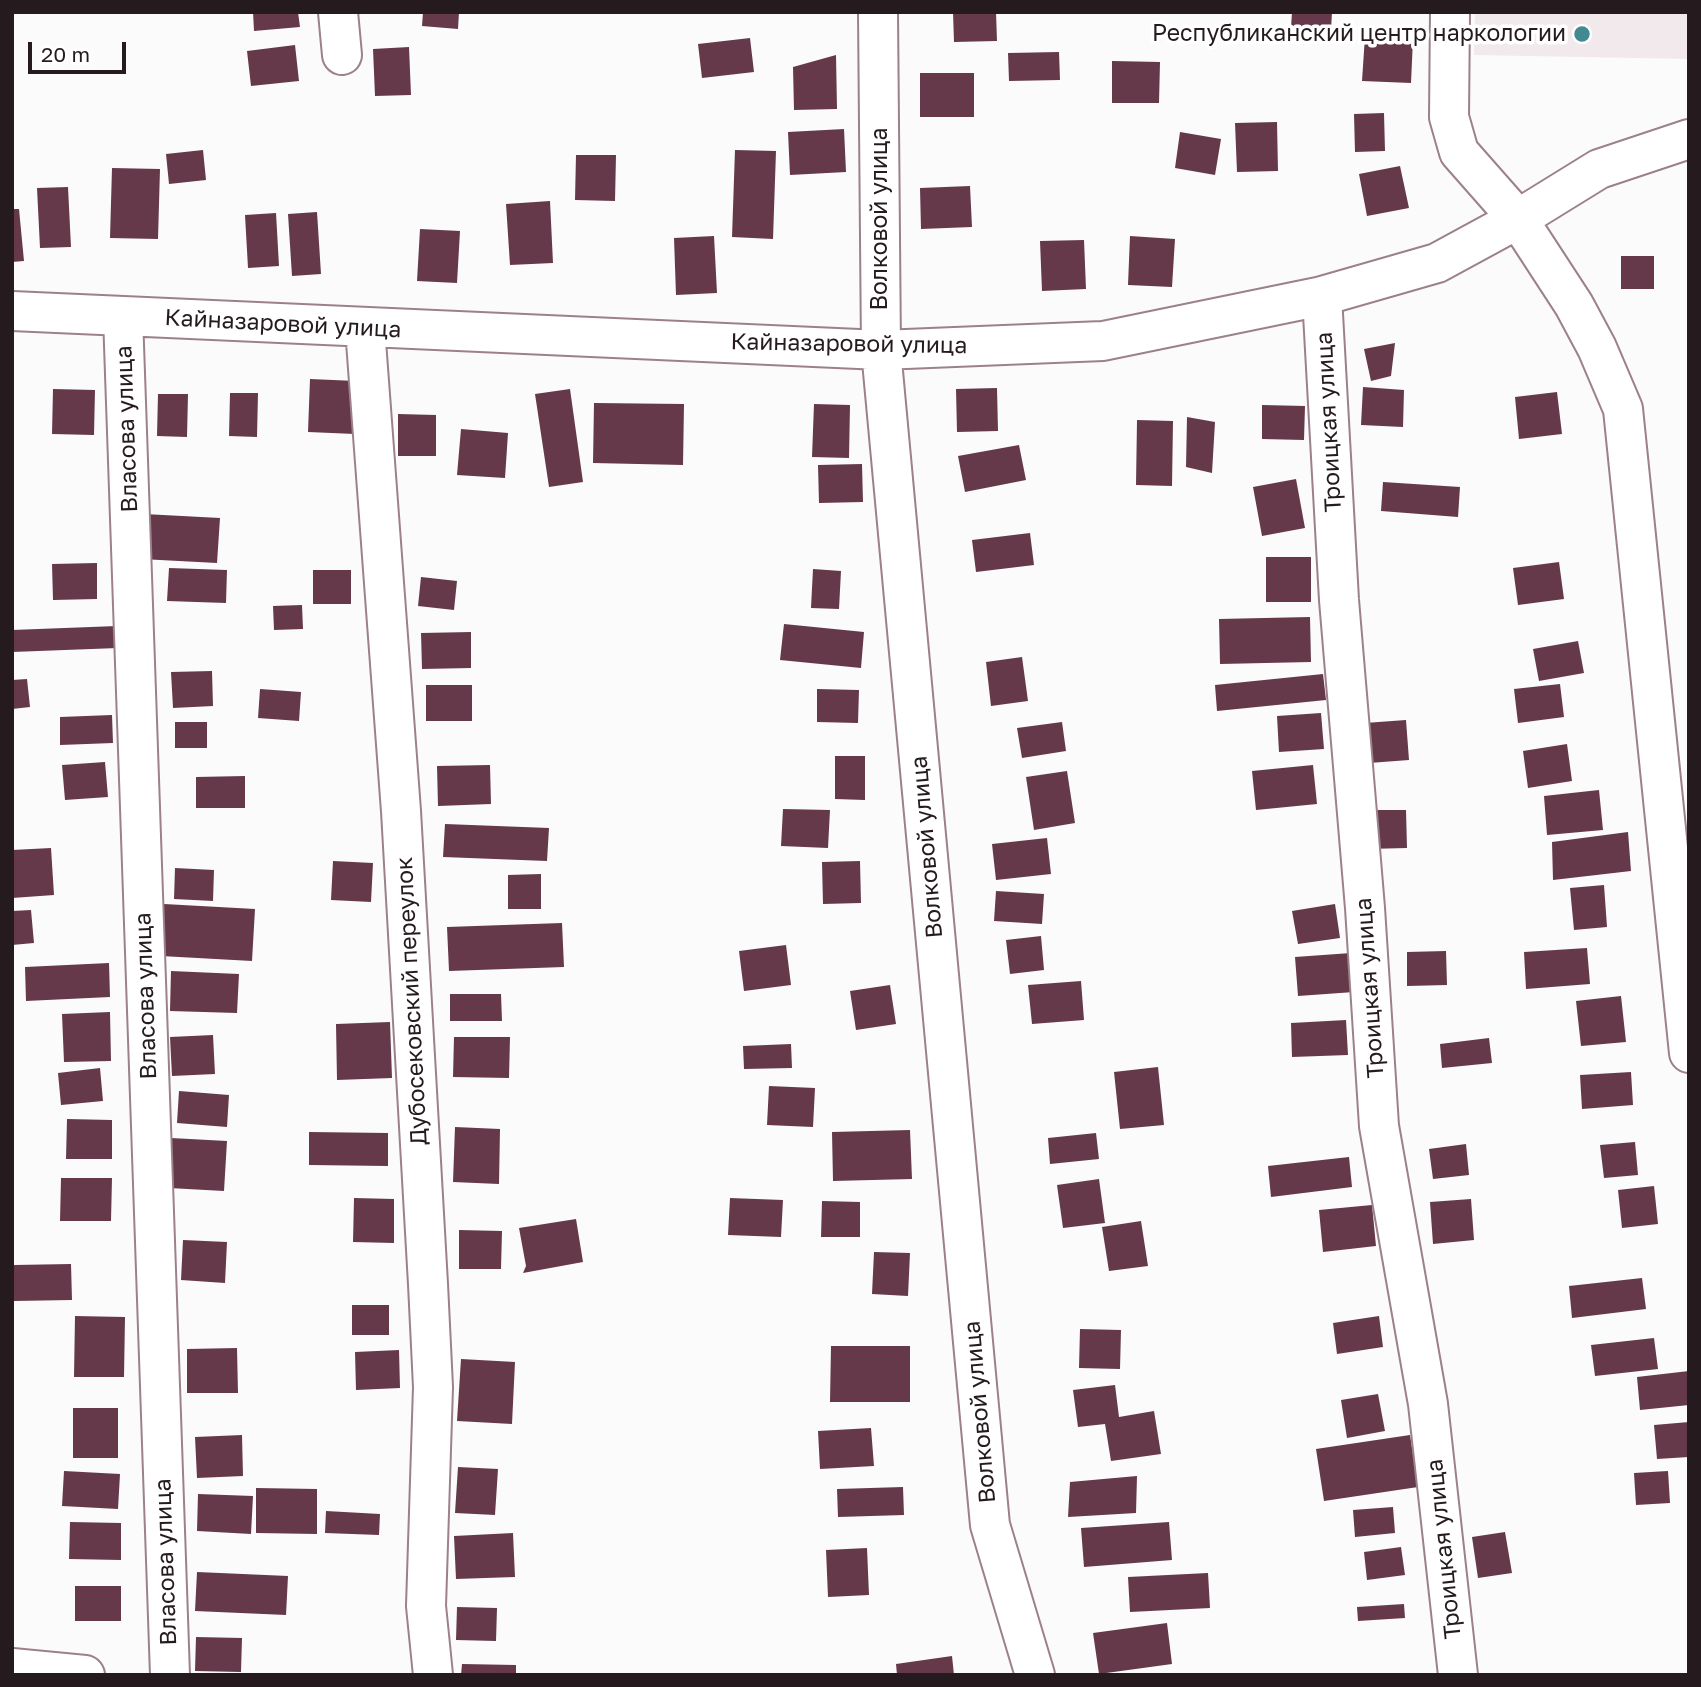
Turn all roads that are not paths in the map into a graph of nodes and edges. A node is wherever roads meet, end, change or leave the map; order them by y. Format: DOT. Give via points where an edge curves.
graph roads {
  1 [pos="338,12"];
  2 [pos="878,12"];
  3 [pos="1450,12"];
  4 [pos="342,55"];
  5 [pos="1689,139"];
  6 [pos="1518,219"];
  7 [pos="1322,296"];
  8 [pos="12,311"];
  9 [pos="123,316"];
  10 [pos="365,328"];
  11 [pos="881,350"];
  12 [pos="1689,1053"];
  13 [pos="12,1668"];
  14 [pos="85,1675"];
  15 [pos="170,1675"];
  16 [pos="433,1675"];
  17 [pos="1035,1675"];
  18 [pos="1458,1675"];
  1 -- 4 [label="street"];
  2 -- 11 [label="street, Волковой улица"];
  3 -- 6 [label="street" via="1452,134 1459,152"];
  5 -- 6 [label="street, Кайназаровой улица" via="1599,169"];
  6 -- 7 [label="street, Кайназаровой улица" via="1437,263"];
  6 -- 12 [label="street" via="1574,305 1623,409"];
  7 -- 11 [label="street, Кайназаровой улица" via="1103,341"];
  7 -- 18 [label="street, Троицкая улица" via="1339,600 1379,1126 1428,1404"];
  8 -- 9 [label="street, Кайназаровой улица"];
  9 -- 10 [label="street, Кайназаровой улица"];
  9 -- 15 [label="street, Власова улица"];
  10 -- 11 [label="street, Кайназаровой улица"];
  10 -- 16 [label="street, Дубосековский переулок" via="401,811 427,1270 432,1387 426,1606"];
  11 -- 17 [label="street, Волковой улица" via="990,1525"];
  13 -- 14 [label="street"];
}
